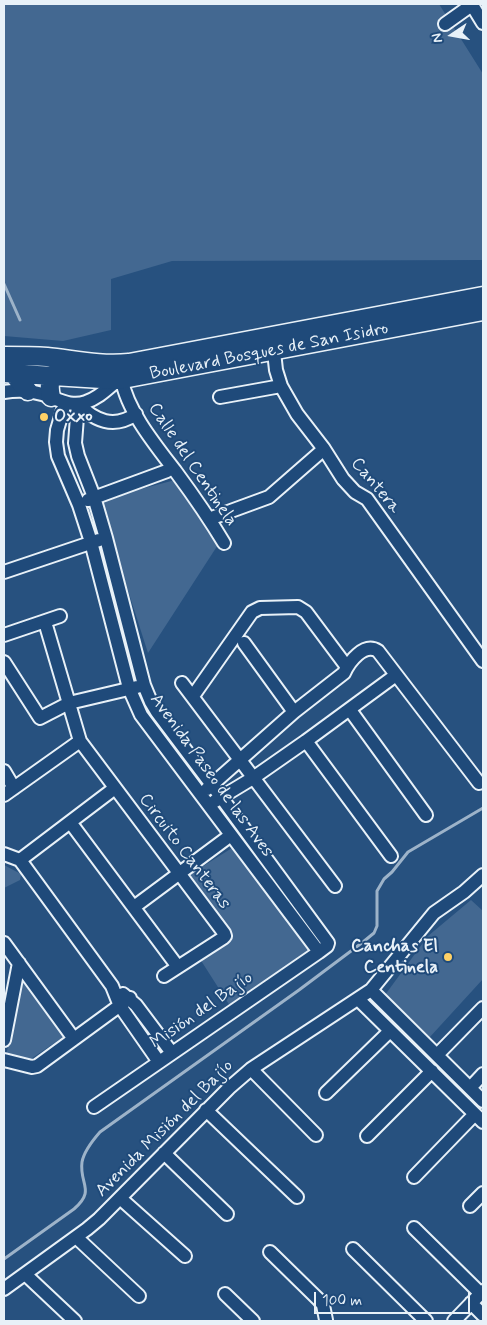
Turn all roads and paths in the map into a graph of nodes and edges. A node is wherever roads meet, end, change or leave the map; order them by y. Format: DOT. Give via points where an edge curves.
graph roads {
  1 [pos="473,4"];
  2 [pos="483,23"];
  3 [pos="445,24"];
  4 [pos="483,296"];
  5 [pos="483,311"];
  6 [pos="274,352"];
  7 [pos="4,356"];
  8 [pos="32,357"];
  9 [pos="66,360"];
  10 [pos="7,375"];
  11 [pos="53,376"];
  12 [pos="120,380"];
  13 [pos="280,386"];
  14 [pos="28,391"];
  15 [pos="4,392"];
  16 [pos="220,397"];
  17 [pos="58,400"];
  18 [pos="78,404"];
  19 [pos="136,414"];
  20 [pos="324,449"];
  21 [pos="167,471"];
  22 [pos="94,497"];
  23 [pos="79,505"];
  24 [pos="209,519"];
  25 [pos="106,538"];
  26 [pos="91,542"];
  27 [pos="224,543"];
  28 [pos="4,572"];
  29 [pos="122,598"];
  30 [pos="107,602"];
  31 [pos="60,616"];
  32 [pos="45,622"];
  33 [pos="4,635"];
  34 [pos="244,643"];
  35 [pos="483,661"];
  36 [pos="4,662"];
  37 [pos="347,666"];
  38 [pos="396,675"];
  39 [pos="182,683"];
  40 [pos="144,685"];
  41 [pos="129,688"];
  42 [pos="192,696"];
  43 [pos="69,704"];
  44 [pos="350,710"];
  45 [pos="294,712"];
  46 [pos="80,741"];
  47 [pos="306,741"];
  48 [pos="240,759"];
  49 [pos="4,771"];
  50 [pos="253,778"];
  51 [pos="479,783"];
  52 [pos="212,786"];
  53 [pos="115,788"];
  54 [pos="9,791"];
  55 [pos="200,794"];
  56 [pos="221,797"];
  57 [pos="210,806"];
  58 [pos="426,815"];
  59 [pos="70,822"];
  60 [pos="231,835"];
  61 [pos="4,854"];
  62 [pos="391,856"];
  63 [pos="20,860"];
  64 [pos="178,873"];
  65 [pos="483,875"];
  66 [pos="335,886"];
  67 [pos="134,907"];
  68 [pos="4,943"];
  69 [pos="323,948"];
  70 [pos="19,963"];
  71 [pos="178,967"];
  72 [pos="164,976"];
  73 [pos="371,990"];
  74 [pos="358,999"];
  75 [pos="125,1002"];
  76 [pos="483,1008"];
  77 [pos="390,1030"];
  78 [pos="74,1038"];
  79 [pos="4,1040"];
  80 [pos="172,1053"];
  81 [pos="437,1056"];
  82 [pos="4,1060"];
  83 [pos="159,1062"];
  84 [pos="251,1069"];
  85 [pos="432,1072"];
  86 [pos="483,1074"];
  87 [pos="470,1088"];
  88 [pos="326,1093"];
  89 [pos="483,1101"];
  90 [pos="94,1107"];
  91 [pos="206,1110"];
  92 [pos="479,1118"];
  93 [pos="369,1133"];
  94 [pos="316,1135"];
  95 [pos="164,1153"];
  96 [pos="414,1176"];
  97 [pos="483,1193"];
  98 [pos="297,1197"];
  99 [pos="120,1198"];
  100 [pos="470,1206"];
  101 [pos="227,1214"];
  102 [pos="414,1228"];
  103 [pos="76,1237"];
  104 [pos="353,1249"];
  105 [pos="270,1252"];
  106 [pos="185,1256"];
  107 [pos="25,1274"];
  108 [pos="4,1289"];
  109 [pos="482,1292"];
  110 [pos="225,1294"];
  111 [pos="140,1296"];
  112 [pos="471,1303"];
  113 [pos="483,1315"];
  114 [pos="75,1321"];
  115 [pos="253,1321"];
  116 [pos="326,1321"];
  117 [pos="426,1321"];
  118 [pos="454,1321"];
  1 -- 2 [label="street"];
  1 -- 3 [label="street"];
  4 -- 9 [label="main road, Boulevard Bosques de San Isidro" via="129,363 114,365"];
  5 -- 6 [label="main road, Boulevard Bosques de San Isidro"];
  6 -- 12 [label="main road, Boulevard Bosques de San Isidro"];
  6 -- 13 [label="street, Cantera"];
  7 -- 8 [label="main road, Boulevard Bosques de San Isidro"];
  8 -- 9 [label="main road, Boulevard Bosques de San Isidro"];
  8 -- 10 [label="street"];
  9 -- 11 [label="main road"];
  10 -- 11 [label="main road, Boulevard Bosques de San Isidro"];
  10 -- 14 [label="main road"];
  11 -- 12 [label="main road, Boulevard Bosques de San Isidro"];
  11 -- 17 [label="main road" via="49,388"];
  12 -- 18 [label="street" via="96,398"];
  12 -- 19 [label="street, Calle del Centinela"];
  13 -- 16 [label="street"];
  13 -- 20 [label="street, Cantera"];
  14 -- 15 [label="street"];
  14 -- 17 [label="street"];
  17 -- 18 [label="street"];
  17 -- 23 [label="street, Avenida Paseo de las Aves" via="58,456"];
  18 -- 19 [label="street" via="86,412 108,422 119,422"];
  18 -- 22 [label="street, Avenida Paseo de las Aves" via="75,443"];
  19 -- 24 [label="street, Calle del Centinela"];
  20 -- 24 [label="street" via="269,497"];
  20 -- 35 [label="street, Cantera" via="343,479 367,499"];
  21 -- 22 [label="street"];
  22 -- 23 [label="street"];
  22 -- 25 [label="street, Avenida Paseo de las Aves"];
  23 -- 26 [label="street, Avenida Paseo de las Aves"];
  24 -- 27 [label="street, Calle del Centinela"];
  25 -- 26 [label="street"];
  25 -- 29 [label="street, Avenida Paseo de las Aves"];
  26 -- 28 [label="street"];
  26 -- 30 [label="street, Avenida Paseo de las Aves"];
  29 -- 30 [label="street"];
  29 -- 40 [label="street, Avenida Paseo de las Aves"];
  30 -- 41 [label="street, Avenida Paseo de las Aves"];
  31 -- 32 [label="street"];
  32 -- 33 [label="street"];
  32 -- 43 [label="street"];
  34 -- 45 [label="street"];
  36 -- 43 [label="street" via="40,718"];
  37 -- 38 [label="street" via="354,657 374,648"];
  37 -- 42 [label="street" via="306,612 298,607 260,608 252,612"];
  37 -- 45 [label="street" via="344,673"];
  38 -- 44 [label="street"];
  38 -- 51 [label="street"];
  39 -- 42 [label="street"];
  40 -- 41 [label="street"];
  40 -- 52 [label="street, Avenida Paseo de las Aves" via="157,712"];
  41 -- 43 [label="street"];
  41 -- 55 [label="street, Avenida Paseo de las Aves" via="141,716"];
  42 -- 48 [label="street"];
  43 -- 46 [label="street"];
  44 -- 47 [label="street"];
  44 -- 58 [label="street"];
  45 -- 48 [label="street"];
  46 -- 53 [label="street"];
  46 -- 54 [label="street"];
  47 -- 50 [label="street"];
  47 -- 62 [label="street"];
  48 -- 50 [label="street"];
  48 -- 52 [label="street"];
  49 -- 54 [label="street"];
  50 -- 56 [label="street"];
  50 -- 66 [label="street"];
  52 -- 55 [label="street"];
  52 -- 56 [label="street, Avenida Paseo de las Aves"];
  53 -- 59 [label="street, Circuito Canteras"];
  53 -- 64 [label="street, Circuito Canteras"];
  55 -- 57 [label="street, Avenida Paseo de las Aves"];
  56 -- 57 [label="street"];
  56 -- 69 [label="street, Avenida Paseo de las Aves"];
  57 -- 60 [label="street, Avenida Paseo de las Aves"];
  59 -- 63 [label="street, Circuito Canteras"];
  59 -- 67 [label="street"];
  60 -- 64 [label="street"];
  60 -- 69 [label="street, Avenida Paseo de las Aves"];
  61 -- 63 [label="street"];
  63 -- 75 [label="street"];
  64 -- 67 [label="street"];
  64 -- 71 [label="street, Circuito Canteras" via="225,936"];
  65 -- 73 [label="street, Avenida Misión del Bajío" via="434,913"];
  67 -- 71 [label="street"];
  68 -- 70 [label="street"];
  69 -- 80 [label="street, Misión del Bajío"];
  70 -- 78 [label="street"];
  70 -- 79 [label="street"];
  71 -- 72 [label="street, Circuito Canteras"];
  73 -- 74 [label="street, Avenida Misión del Bajío"];
  73 -- 81 [label="street"];
  74 -- 77 [label="street"];
  74 -- 84 [label="street, Avenida Misión del Bajío"];
  75 -- 78 [label="street"];
  75 -- 80 [label="street" via="136,1005"];
  75 -- 83 [label="street"];
  76 -- 81 [label="street"];
  77 -- 85 [label="street"];
  77 -- 88 [label="street"];
  78 -- 82 [label="street" via="34,1067"];
  80 -- 83 [label="street, Misión del Bajío"];
  81 -- 87 [label="street"];
  83 -- 90 [label="street, Misión del Bajío"];
  84 -- 91 [label="street, Avenida Misión del Bajío"];
  84 -- 94 [label="street"];
  85 -- 92 [label="street"];
  85 -- 93 [label="street"];
  86 -- 87 [label="street"];
  87 -- 89 [label="street"];
  91 -- 95 [label="street, Avenida Misión del Bajío"];
  91 -- 98 [label="street"];
  92 -- 96 [label="street"];
  95 -- 99 [label="street, Avenida Misión del Bajío"];
  95 -- 101 [label="street"];
  97 -- 100 [label="street"];
  99 -- 103 [label="street, Avenida Misión del Bajío"];
  99 -- 106 [label="street"];
  102 -- 109 [label="street"];
  103 -- 107 [label="street, Avenida Misión del Bajío"];
  103 -- 111 [label="street"];
  104 -- 117 [label="street"];
  105 -- 116 [label="street" via="323,1305"];
  107 -- 108 [label="street, Avenida Misión del Bajío"];
  107 -- 114 [label="street"];
  109 -- 112 [label="street"];
  110 -- 115 [label="street"];
  112 -- 113 [label="street"];
  112 -- 118 [label="street"];
}
